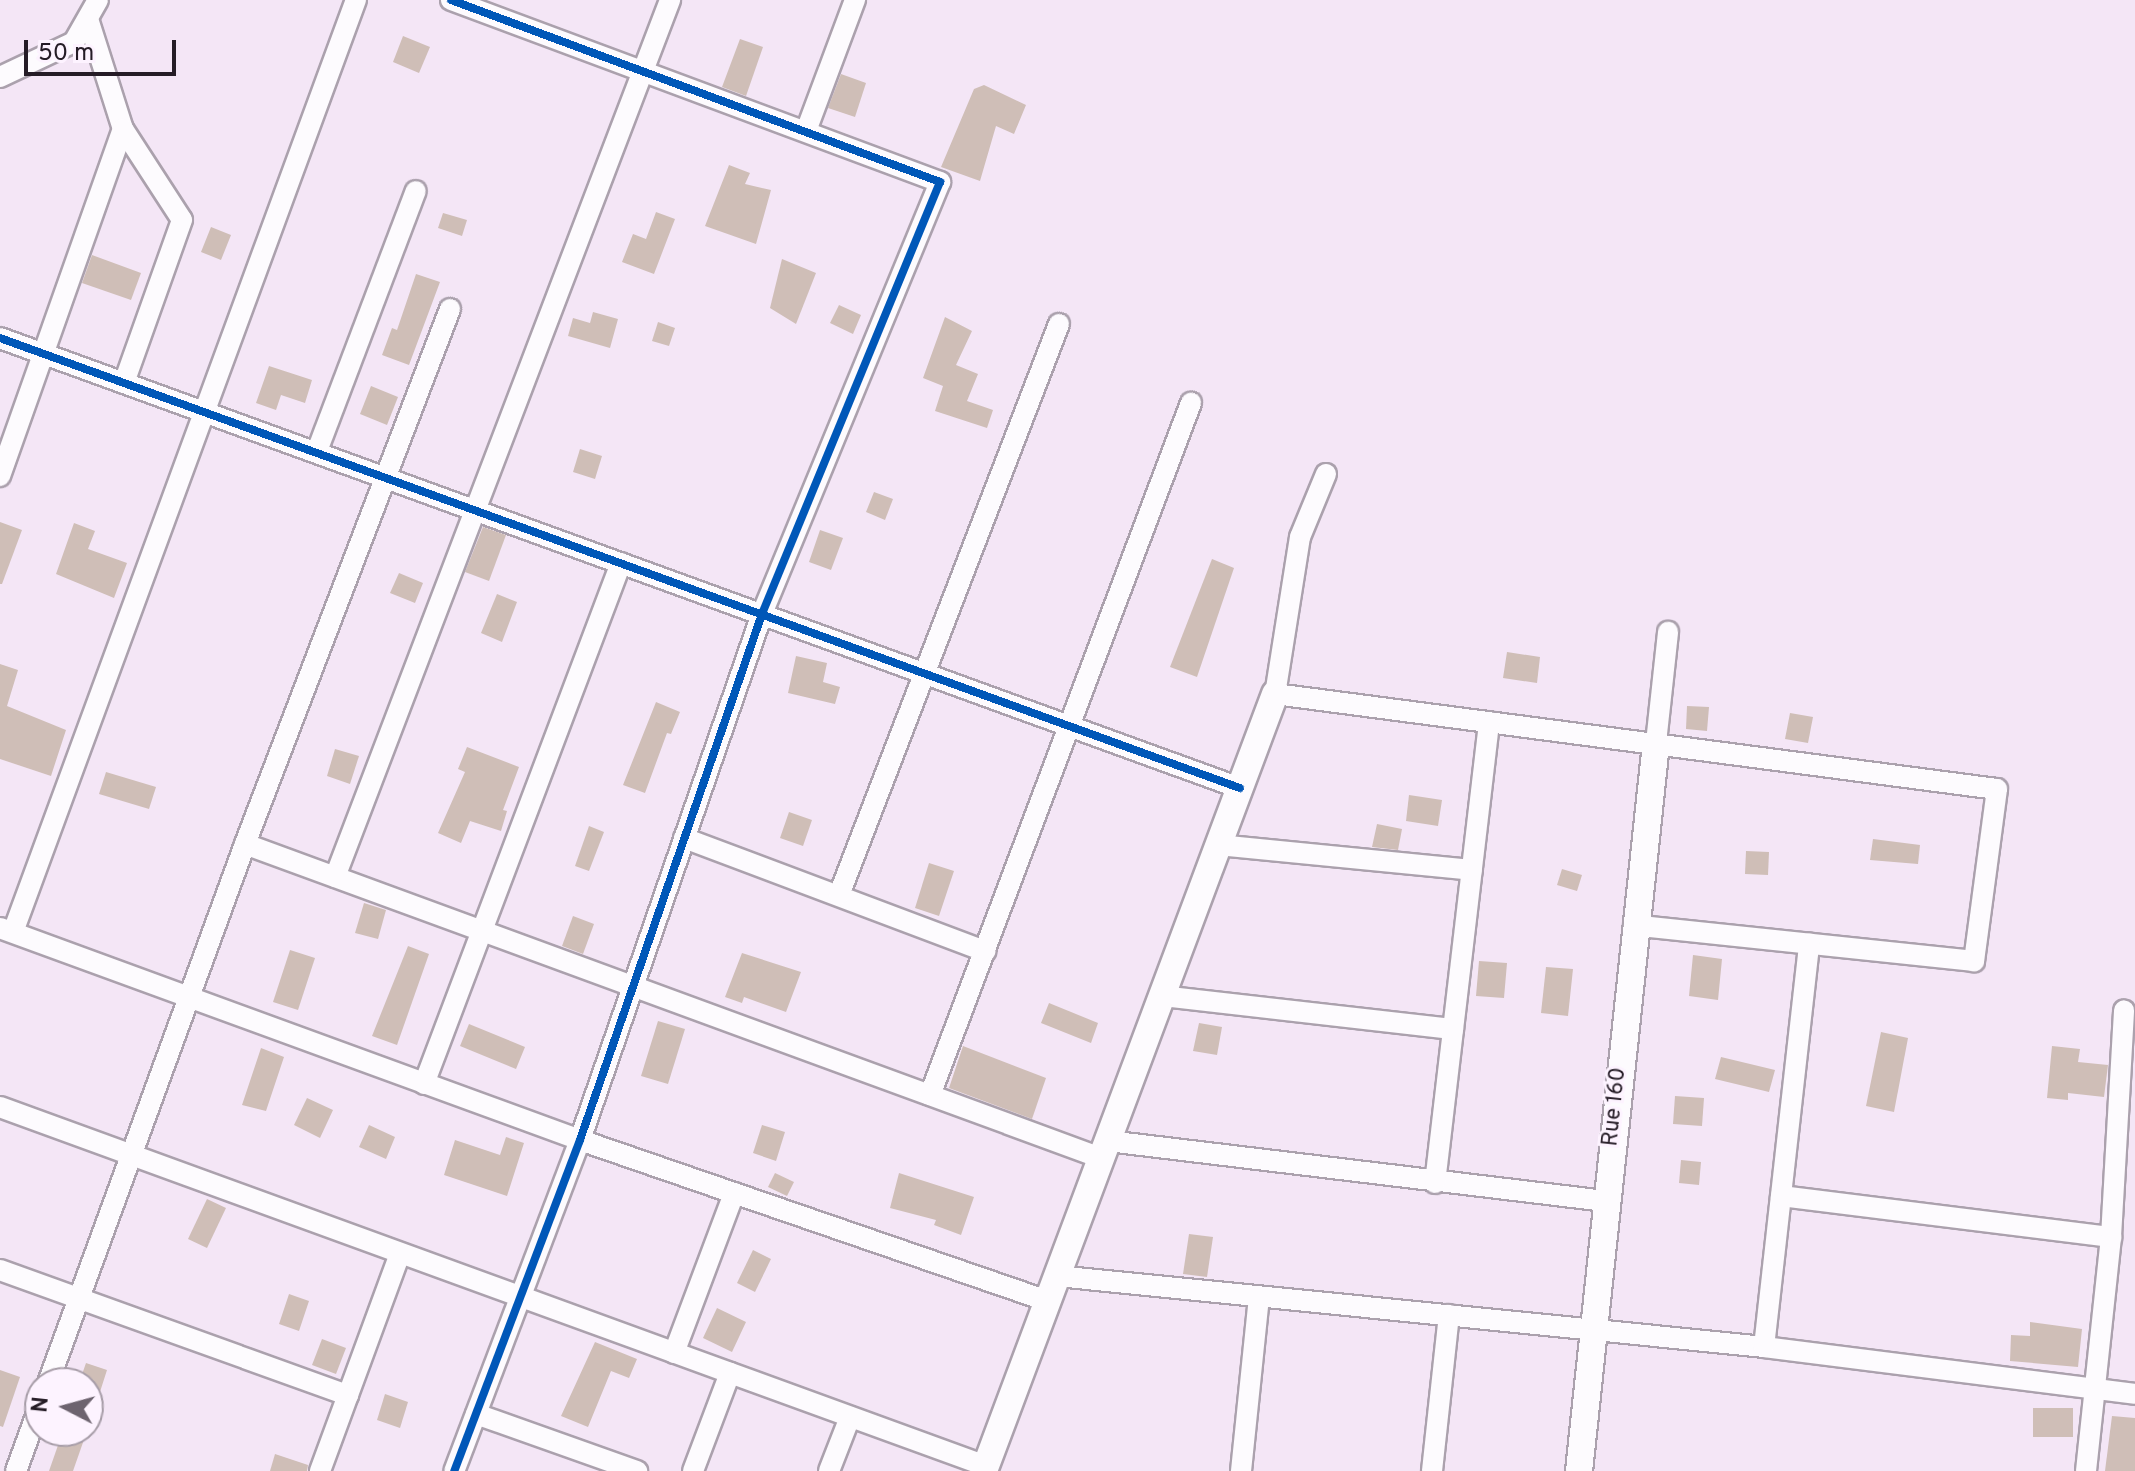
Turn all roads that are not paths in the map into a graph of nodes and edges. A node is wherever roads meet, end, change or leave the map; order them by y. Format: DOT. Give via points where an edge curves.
graph roads {
  1 [pos="98,0"];
  2 [pos="356,0"];
  3 [pos="451,0"];
  4 [pos="670,0"];
  5 [pos="855,0"];
  6 [pos="477,5"];
  7 [pos="89,22"];
  8 [pos="643,71"];
  9 [pos="0,77"];
  10 [pos="123,129"];
  11 [pos="806,131"];
  12 [pos="416,191"];
  13 [pos="450,309"];
  14 [pos="1059,324"];
  15 [pos="0,338"];
  16 [pos="44,354"];
  17 [pos="124,383"];
  18 [pos="1191,403"];
  19 [pos="207,413"];
  20 [pos="317,451"];
  21 [pos="1326,474"];
  22 [pos="0,476"];
  23 [pos="387,476"];
  24 [pos="475,510"];
  25 [pos="621,563"];
  26 [pos="762,614"];
  27 [pos="1668,632"];
  28 [pos="925,673"];
  29 [pos="1275,694"];
  30 [pos="1489,722"];
  31 [pos="1070,726"];
  32 [pos="1656,743"];
  33 [pos="1240,788"];
  34 [pos="684,838"];
  35 [pos="245,844"];
  36 [pos="1218,845"];
  37 [pos="1472,870"];
  38 [pos="335,877"];
  39 [pos="839,895"];
  40 [pos="1634,925"];
  41 [pos="6,930"];
  42 [pos="481,931"];
  43 [pos="1809,943"];
  44 [pos="985,951"];
  45 [pos="633,987"];
  46 [pos="1162,996"];
  47 [pos="190,998"];
  48 [pos="2124,1010"];
  49 [pos="1453,1029"];
  50 [pos="424,1084"];
  51 [pos="930,1095"];
  52 [pos="0,1107"];
  53 [pos="580,1140"];
  54 [pos="1104,1150"];
  55 [pos="132,1155"];
  56 [pos="1435,1183"];
  57 [pos="734,1193"];
  58 [pos="1781,1196"];
  59 [pos="1605,1201"];
  60 [pos="2111,1237"];
  61 [pos="400,1253"];
  62 [pos="0,1270"];
  63 [pos="1052,1289"];
  64 [pos="520,1297"];
  65 [pos="1259,1297"];
  66 [pos="79,1298"];
  67 [pos="1449,1315"];
  68 [pos="1591,1329"];
  69 [pos="1764,1347"];
  70 [pos="674,1353"];
  71 [pos="54,1367"];
  72 [pos="730,1373"];
  73 [pos="2094,1389"];
  74 [pos="2135,1394"];
  75 [pos="348,1395"];
  76 [pos="476,1414"];
  77 [pos="850,1417"];
  78 [pos="25,1447"];
  79 [pos="985,1469"];
  80 [pos="16,1471"];
  81 [pos="320,1471"];
  82 [pos="454,1471"];
  83 [pos="637,1471"];
  84 [pos="693,1471"];
  85 [pos="829,1471"];
  86 [pos="1241,1471"];
  87 [pos="1432,1471"];
  88 [pos="1579,1471"];
  89 [pos="2086,1471"];
  1 -- 7 [label="street"];
  2 -- 19 [label="street"];
  3 -- 6 [label="street"];
  4 -- 8 [label="street"];
  5 -- 11 [label="street"];
  6 -- 8 [label="street"];
  7 -- 9 [label="street" via="74,42"];
  7 -- 10 [label="street"];
  8 -- 11 [label="street"];
  8 -- 24 [label="street"];
  10 -- 16 [label="street"];
  10 -- 17 [label="street" via="182,220"];
  11 -- 26 [label="street" via="940,182"];
  12 -- 20 [label="street"];
  13 -- 23 [label="street"];
  14 -- 28 [label="street"];
  15 -- 16 [label="street"];
  16 -- 17 [label="street"];
  16 -- 22 [label="street"];
  17 -- 19 [label="street"];
  18 -- 31 [label="street"];
  19 -- 20 [label="street"];
  19 -- 41 [label="street"];
  20 -- 23 [label="street"];
  21 -- 29 [label="street" via="1300,537"];
  23 -- 24 [label="street"];
  23 -- 35 [label="street"];
  24 -- 25 [label="street"];
  24 -- 38 [label="street"];
  25 -- 26 [label="street"];
  25 -- 42 [label="street"];
  26 -- 28 [label="street"];
  26 -- 34 [label="street"];
  27 -- 32 [label="street"];
  28 -- 31 [label="street"];
  28 -- 39 [label="street"];
  29 -- 30 [label="street"];
  29 -- 33 [label="street"];
  30 -- 32 [label="street"];
  30 -- 37 [label="street"];
  31 -- 33 [label="street"];
  31 -- 44 [label="street"];
  32 -- 40 [label="street, Rue 160"];
  32 -- 43 [label="street" via="1997,789 1974,961"];
  33 -- 36 [label="street"];
  34 -- 39 [label="street"];
  34 -- 45 [label="street"];
  35 -- 38 [label="street"];
  35 -- 47 [label="street"];
  36 -- 37 [label="street"];
  36 -- 46 [label="street"];
  37 -- 49 [label="street"];
  38 -- 42 [label="street"];
  39 -- 44 [label="street"];
  40 -- 43 [label="street"];
  40 -- 59 [label="street, Rue 160"];
  41 -- 47 [label="street"];
  42 -- 45 [label="street"];
  42 -- 50 [label="street"];
  43 -- 58 [label="street"];
  44 -- 51 [label="street"];
  45 -- 51 [label="street"];
  45 -- 53 [label="street"];
  46 -- 49 [label="street"];
  46 -- 54 [label="street"];
  47 -- 50 [label="street"];
  47 -- 55 [label="street"];
  48 -- 60 [label="street"];
  49 -- 56 [label="street"];
  50 -- 53 [label="street"];
  51 -- 54 [label="street"];
  52 -- 55 [label="street"];
  53 -- 57 [label="street"];
  53 -- 64 [label="street"];
  54 -- 56 [label="street"];
  54 -- 63 [label="street"];
  55 -- 61 [label="street"];
  55 -- 66 [label="street"];
  56 -- 59 [label="street"];
  57 -- 63 [label="street"];
  57 -- 70 [label="street"];
  58 -- 60 [label="street"];
  58 -- 69 [label="street"];
  59 -- 68 [label="street, Rue 160"];
  60 -- 73 [label="street"];
  61 -- 64 [label="street"];
  61 -- 75 [label="street"];
  62 -- 66 [label="street"];
  63 -- 65 [label="street"];
  63 -- 79 [label="street"];
  64 -- 70 [label="street"];
  64 -- 76 [label="street"];
  65 -- 67 [label="street"];
  65 -- 86 [label="street"];
  66 -- 71 [label="street"];
  66 -- 75 [label="street"];
  67 -- 68 [label="street"];
  67 -- 87 [label="street"];
  68 -- 69 [label="street"];
  68 -- 88 [label="street, Rue 160"];
  69 -- 73 [label="street"];
  70 -- 72 [label="street"];
  72 -- 77 [label="street"];
  72 -- 84 [label="street"];
  73 -- 74 [label="street"];
  73 -- 89 [label="street"];
  75 -- 81 [label="street"];
  76 -- 82 [label="street"];
  76 -- 83 [label="street"];
  77 -- 79 [label="street"];
  77 -- 85 [label="street"];
  78 -- 80 [label="street"];
}
